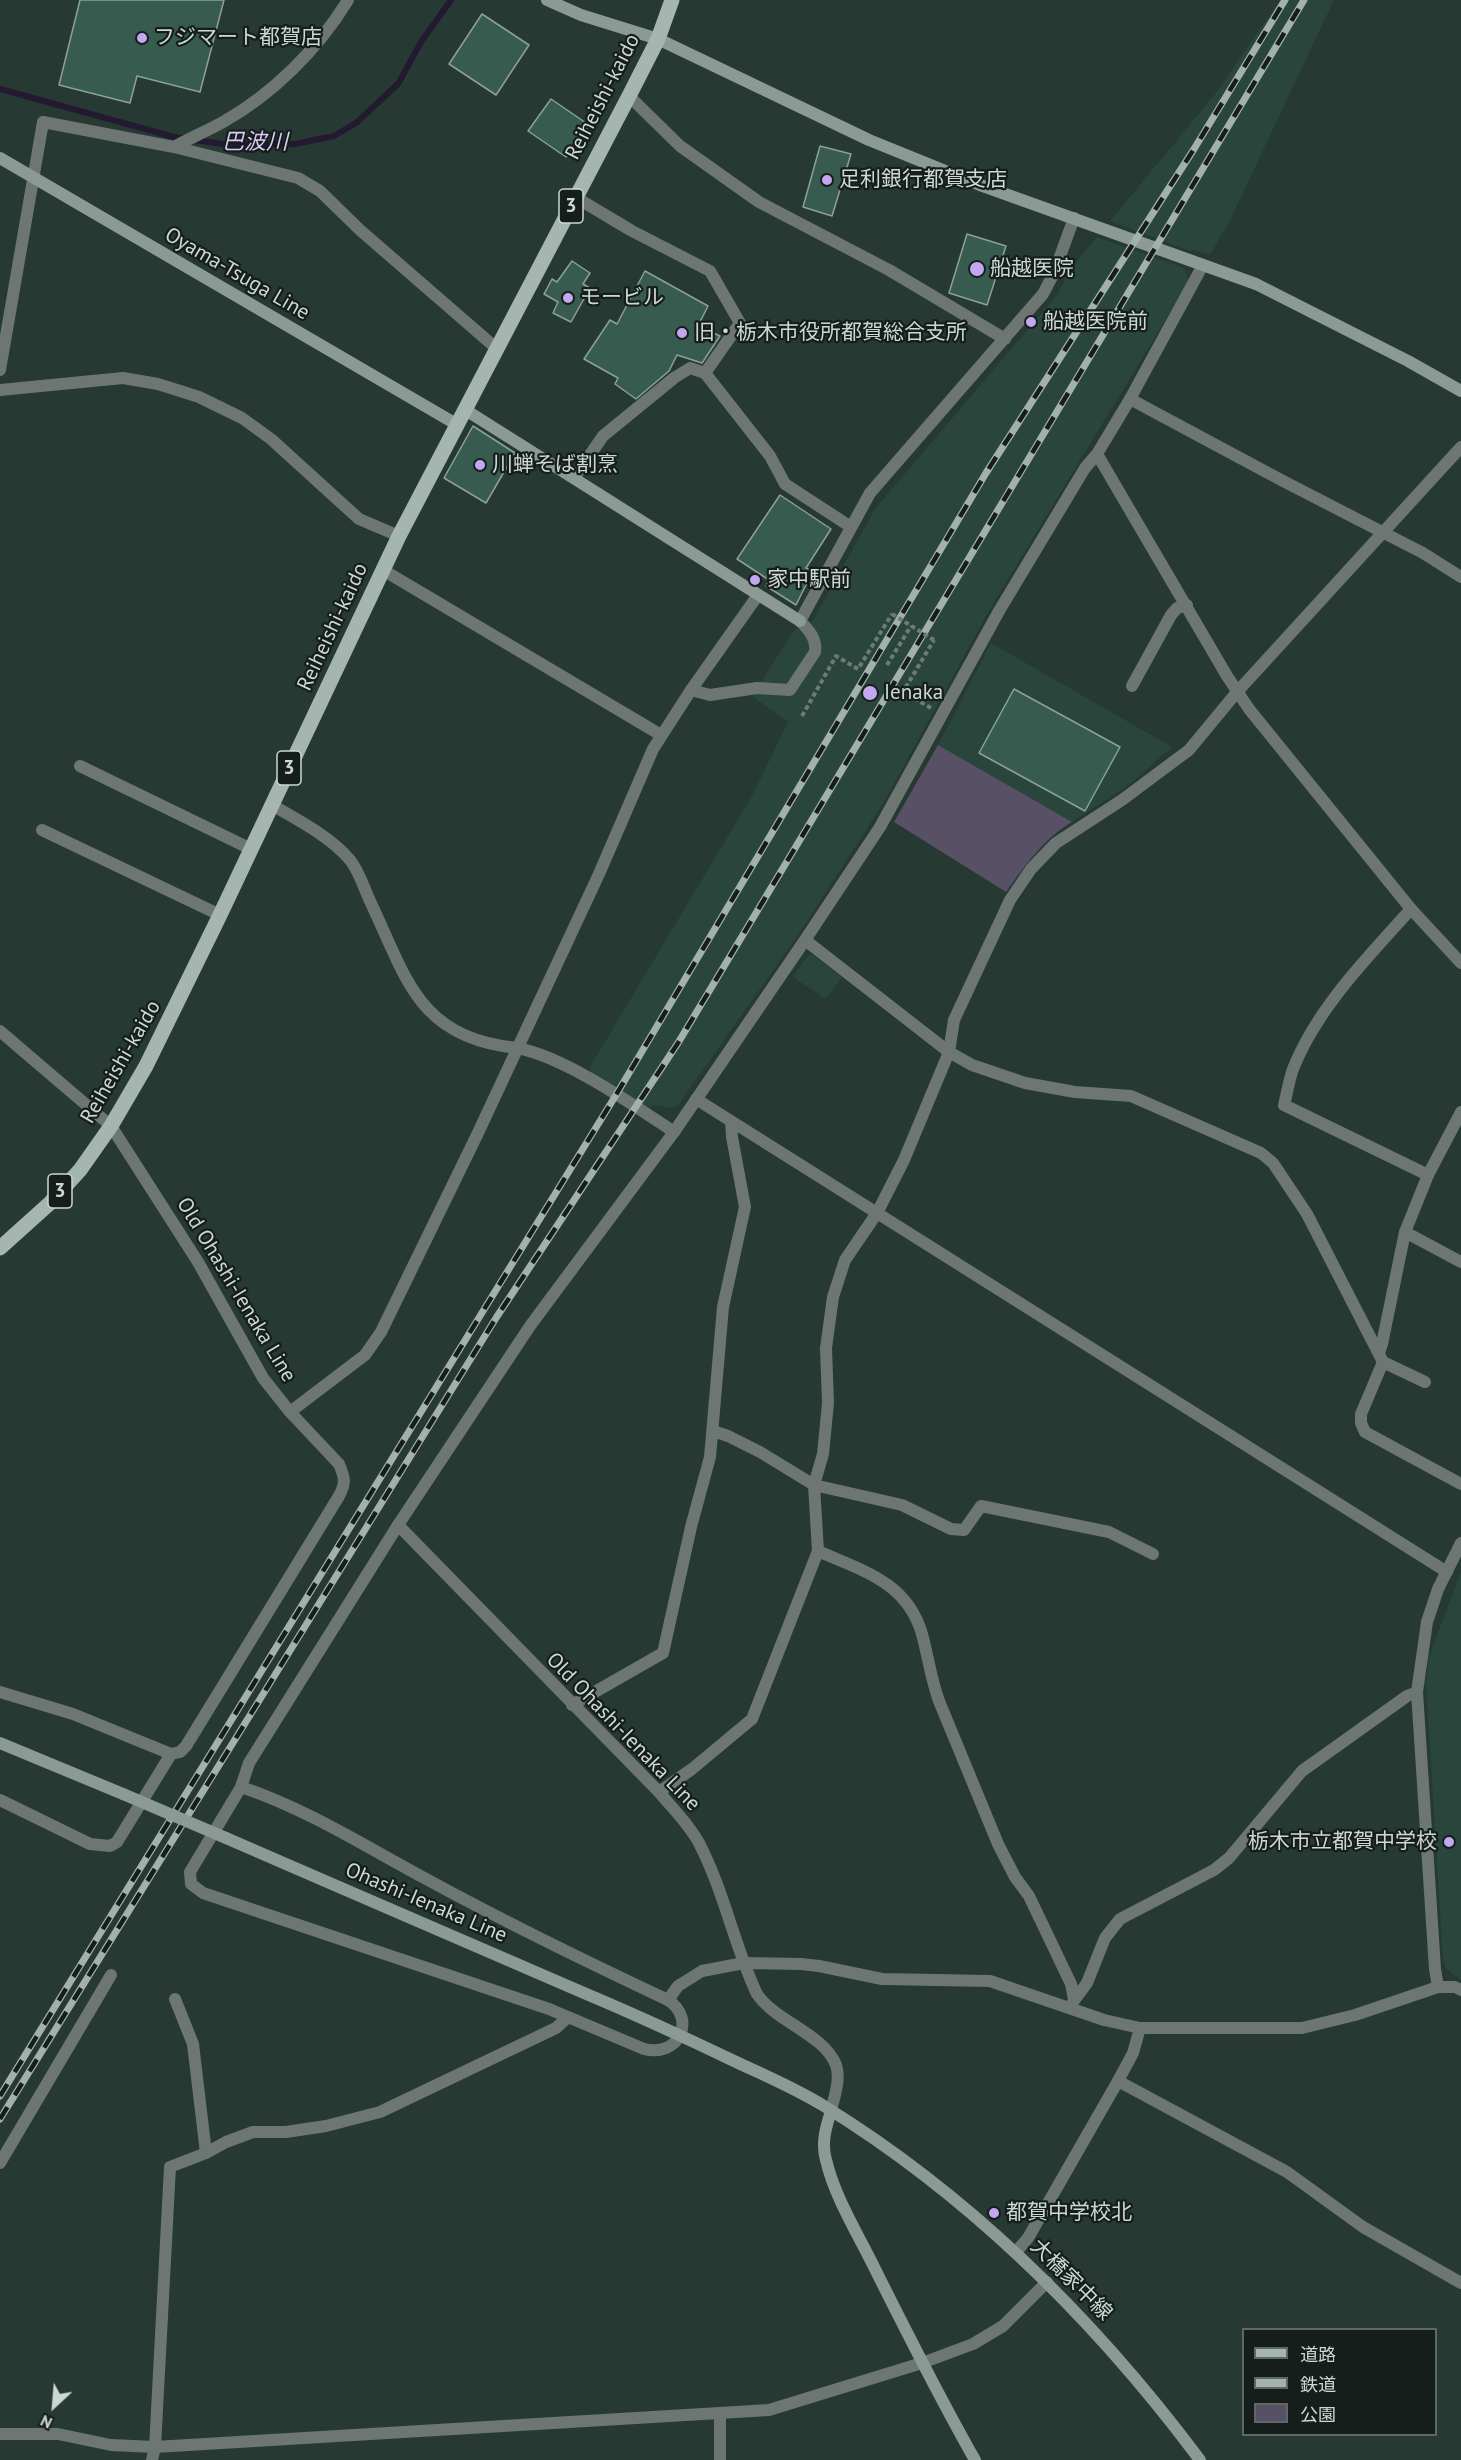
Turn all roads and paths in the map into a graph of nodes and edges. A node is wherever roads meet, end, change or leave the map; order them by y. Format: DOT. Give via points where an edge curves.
graph roads {
  1 [pos="348,0"];
  2 [pos="547,0"];
  3 [pos="672,0"];
  4 [pos="658,39"];
  5 [pos="629,96"];
  6 [pos="174,147"];
  7 [pos="0,158"];
  8 [pos="32,177"];
  9 [pos="575,196"];
  10 [pos="1074,218"];
  11 [pos="1203,265"];
  12 [pos="1005,339"];
  13 [pos="496,348"];
  14 [pos="0,370"];
  15 [pos="705,374"];
  16 [pos="0,390"];
  17 [pos="1461,391"];
  18 [pos="1130,399"];
  19 [pos="464,409"];
  20 [pos="456,424"];
  21 [pos="1461,447"];
  22 [pos="1097,454"];
  23 [pos="574,478"];
  24 [pos="851,527"];
  25 [pos="1384,533"];
  26 [pos="399,536"];
  27 [pos="383,570"];
  28 [pos="1461,577"];
  29 [pos="758,595"];
  30 [pos="1187,605"];
  31 [pos="800,621"];
  32 [pos="911,626"];
  33 [pos="887,665"];
  34 [pos="1132,686"];
  35 [pos="691,690"];
  36 [pos="1237,692"];
  37 [pos="935,710"];
  38 [pos="802,716"];
  39 [pos="661,735"];
  40 [pos="80,766"];
  41 [pos="272,805"];
  42 [pos="42,830"];
  43 [pos="251,849"];
  44 [pos="1411,909"];
  45 [pos="220,915"];
  46 [pos="805,940"];
  47 [pos="1461,963"];
  48 [pos="0,1031"];
  49 [pos="518,1047"];
  50 [pos="949,1052"];
  51 [pos="696,1099"];
  52 [pos="1461,1112"];
  53 [pos="732,1121"];
  54 [pos="111,1126"];
  55 [pos="674,1132"];
  56 [pos="1428,1175"];
  57 [pos="877,1213"];
  58 [pos="1405,1232"];
  59 [pos="0,1248"];
  60 [pos="1461,1262"];
  61 [pos="1381,1358"];
  62 [pos="1425,1382"];
  63 [pos="290,1412"];
  64 [pos="713,1431"];
  65 [pos="1461,1484"];
  66 [pos="814,1485"];
  67 [pos="398,1525"];
  68 [pos="1461,1543"];
  69 [pos="818,1551"];
  70 [pos="1153,1554"];
  71 [pos="1447,1572"];
  72 [pos="0,1692"];
  73 [pos="1417,1692"];
  74 [pos="572,1705"];
  75 [pos="0,1743"];
  76 [pos="171,1755"];
  77 [pos="241,1787"];
  78 [pos="659,1792"];
  79 [pos="0,1800"];
  80 [pos="744,1963"];
  81 [pos="111,1975"];
  82 [pos="1438,1987"];
  83 [pos="1461,1990"];
  84 [pos="176,1999"];
  85 [pos="668,2000"];
  86 [pos="1072,2003"];
  87 [pos="568,2017"];
  88 [pos="1140,2028"];
  89 [pos="680,2035"];
  90 [pos="1118,2081"];
  91 [pos="831,2111"];
  92 [pos="206,2153"];
  93 [pos="0,2163"];
  94 [pos="1016,2252"];
  95 [pos="1047,2282"];
  96 [pos="1461,2283"];
  97 [pos="922,2363"];
  98 [pos="720,2414"];
  99 [pos="0,2434"];
  100 [pos="154,2454"];
  101 [pos="720,2460"];
  102 [pos="975,2460"];
  103 [pos="1200,2460"];
  1 -- 6 [label="street" via="284,79 225,121"];
  2 -- 4 [label="main road" via="580,15"];
  3 -- 4 [label="main road, Reiheishi-kaido / 3"];
  4 -- 5 [label="main road, Reiheishi-kaido / 3"];
  4 -- 10 [label="main road" via="869,140"];
  5 -- 9 [label="main road, Reiheishi-kaido / 3"];
  5 -- 12 [label="street" via="680,146 759,202 889,270"];
  6 -- 8 [label="street" via="42,122"];
  6 -- 13 [label="street" via="298,178 320,191"];
  7 -- 8 [label="main road, Oyama-Tsuga Line"];
  8 -- 14 [label="street"];
  8 -- 20 [label="main road, Oyama-Tsuga Line"];
  9 -- 13 [label="main road, Reiheishi-kaido / 3"];
  9 -- 15 [label="street" via="710,271 740,323"];
  10 -- 11 [label="main road"];
  10 -- 12 [label="street" via="1043,294"];
  11 -- 17 [label="main road" via="1256,284"];
  11 -- 18 [label="street"];
  12 -- 24 [label="street" via="870,493"];
  13 -- 19 [label="main road, Reiheishi-kaido / 3"];
  15 -- 23 [label="street" via="690,368 674,378 603,436"];
  15 -- 24 [label="street" via="770,456 785,484"];
  16 -- 26 [label="street" via="123,378 199,397 242,418 271,439 359,519"];
  18 -- 22 [label="street"];
  18 -- 25 [label="street"];
  19 -- 20 [label="main road, Reiheishi-kaido / 3"];
  19 -- 23 [label="main road"];
  20 -- 26 [label="main road, Reiheishi-kaido / 3"];
  21 -- 25 [label="street"];
  22 -- 30 [label="street"];
  22 -- 46 [label="street" via="999,611 880,827"];
  23 -- 29 [label="main road"];
  24 -- 31 [label="street"];
  25 -- 28 [label="street"];
  25 -- 36 [label="street"];
  26 -- 27 [label="main road, Reiheishi-kaido / 3"];
  27 -- 39 [label="street"];
  27 -- 41 [label="main road, Reiheishi-kaido / 3"];
  29 -- 31 [label="main road"];
  29 -- 35 [label="street"];
  30 -- 34 [label="street" via="1171,615"];
  30 -- 36 [label="street"];
  31 -- 35 [label="street" via="816,645 790,690 757,688 710,695"];
  32 -- 33 [label="path"];
  32 -- 37 [label="path, bridge" via="934,640 903,692"];
  32 -- 38 [label="path, bridge" via="892,614 858,669 836,656"];
  35 -- 39 [label="street"];
  36 -- 44 [label="street"];
  36 -- 50 [label="street" via="1190,750 1056,843 1031,869 1010,900 954,1020"];
  39 -- 49 [label="street"];
  40 -- 43 [label="street"];
  41 -- 43 [label="main road, Reiheishi-kaido / 3"];
  41 -- 49 [label="street" via="314,830 351,860 414,994 430,1013 448,1028 491,1044"];
  42 -- 45 [label="street"];
  43 -- 45 [label="main road, Reiheishi-kaido / 3"];
  44 -- 47 [label="street"];
  44 -- 56 [label="street" via="1356,971 1318,1022 1293,1070 1284,1105"];
  45 -- 54 [label="main road, Reiheishi-kaido / 3" via="168,1025"];
  46 -- 50 [label="street"];
  46 -- 51 [label="street"];
  48 -- 54 [label="street, Old Ohashi-Ienaka Line"];
  49 -- 55 [label="street" via="560,1063"];
  49 -- 63 [label="street" via="373,1345"];
  50 -- 57 [label="street" via="904,1160"];
  50 -- 61 [label="street" via="972,1065 1025,1083 1131,1096 1261,1153 1273,1163 1307,1214"];
  51 -- 53 [label="street"];
  51 -- 55 [label="street"];
  52 -- 56 [label="street"];
  53 -- 57 [label="street"];
  53 -- 64 [label="street" via="745,1207 723,1307"];
  54 -- 59 [label="main road, Reiheishi-kaido / 3" via="80,1170 50,1203"];
  54 -- 63 [label="street, Old Ohashi-Ienaka Line" via="198,1262 263,1378"];
  55 -- 67 [label="street" via="530,1326"];
  56 -- 58 [label="street"];
  57 -- 66 [label="street" via="845,1260 833,1298 826,1348 828,1403 824,1444"];
  57 -- 71 [label="street"];
  58 -- 60 [label="street"];
  58 -- 61 [label="street"];
  61 -- 62 [label="street"];
  61 -- 65 [label="street" via="1361,1414 1365,1432"];
  63 -- 76 [label="street, Old Ohashi-Ienaka Line" via="339,1464 345,1481 192,1737 180,1752"];
  64 -- 66 [label="street" via="760,1452"];
  64 -- 74 [label="street" via="663,1653"];
  66 -- 69 [label="street"];
  66 -- 70 [label="street" via="902,1505 951,1529 964,1530 981,1506 1109,1532"];
  67 -- 74 [label="street, Old Ohashi-Ienaka Line"];
  67 -- 77 [label="street" via="249,1763"];
  68 -- 71 [label="street"];
  69 -- 78 [label="street" via="752,1719"];
  69 -- 86 [label="street" via="879,1578 903,1597 914,1612 939,1701 998,1844 1029,1896 1071,1984"];
  71 -- 73 [label="street" via="1427,1622"];
  72 -- 76 [label="street" via="73,1714"];
  73 -- 82 [label="street"];
  73 -- 86 [label="street" via="1302,1771 1229,1858 1214,1870 1120,1919 1105,1938 1087,1983"];
  74 -- 78 [label="street, Old Ohashi-Ienaka Line"];
  75 -- 89 [label="main road, Ohashi-Ienaka Line, bridge"];
  76 -- 79 [label="street" via="117,1842 110,1846 90,1844"];
  77 -- 85 [label="street" via="331,1828 542,1941"];
  77 -- 87 [label="street" via="190,1872 191,1884 203,1893"];
  78 -- 80 [label="street, Old Ohashi-Ienaka Line" via="698,1841"];
  80 -- 85 [label="street" via="702,1971 678,1986"];
  80 -- 86 [label="street" via="819,1966 882,1979 981,1979"];
  80 -- 91 [label="street, Old Ohashi-Ienaka Line" via="765,2005 829,2054 836,2066 837,2080"];
  81 -- 93 [label="street"];
  82 -- 83 [label="street"];
  82 -- 88 [label="street" via="1302,2028"];
  84 -- 92 [label="street" via="193,2044"];
  85 -- 89 [label="street" via="679,2007"];
  86 -- 88 [label="street" via="1104,2020"];
  87 -- 89 [label="street" via="654,2051 675,2045"];
  87 -- 92 [label="street" via="556,2028 380,2112 326,2126 253,2132"];
  88 -- 90 [label="street" via="1133,2053"];
  89 -- 91 [label="main road, Ohashi-Ienaka Line" via="792,2088"];
  90 -- 94 [label="street" via="1028,2238"];
  90 -- 96 [label="street" via="1287,2172 1363,2227"];
  91 -- 94 [label="main road, 大橋家中線" via="920,2173"];
  91 -- 97 [label="main road" via="824,2146 831,2176"];
  92 -- 100 [label="street" via="170,2167"];
  94 -- 95 [label="main road, 大橋家中線"];
  95 -- 97 [label="street" via="1003,2326"];
  95 -- 103 [label="main road, 大橋家中線" via="1113,2350"];
  97 -- 98 [label="street" via="769,2410"];
  97 -- 102 [label="main road"];
  98 -- 100 [label="street"];
  98 -- 101 [label="street"];
  99 -- 100 [label="street" via="58,2433"];
}
